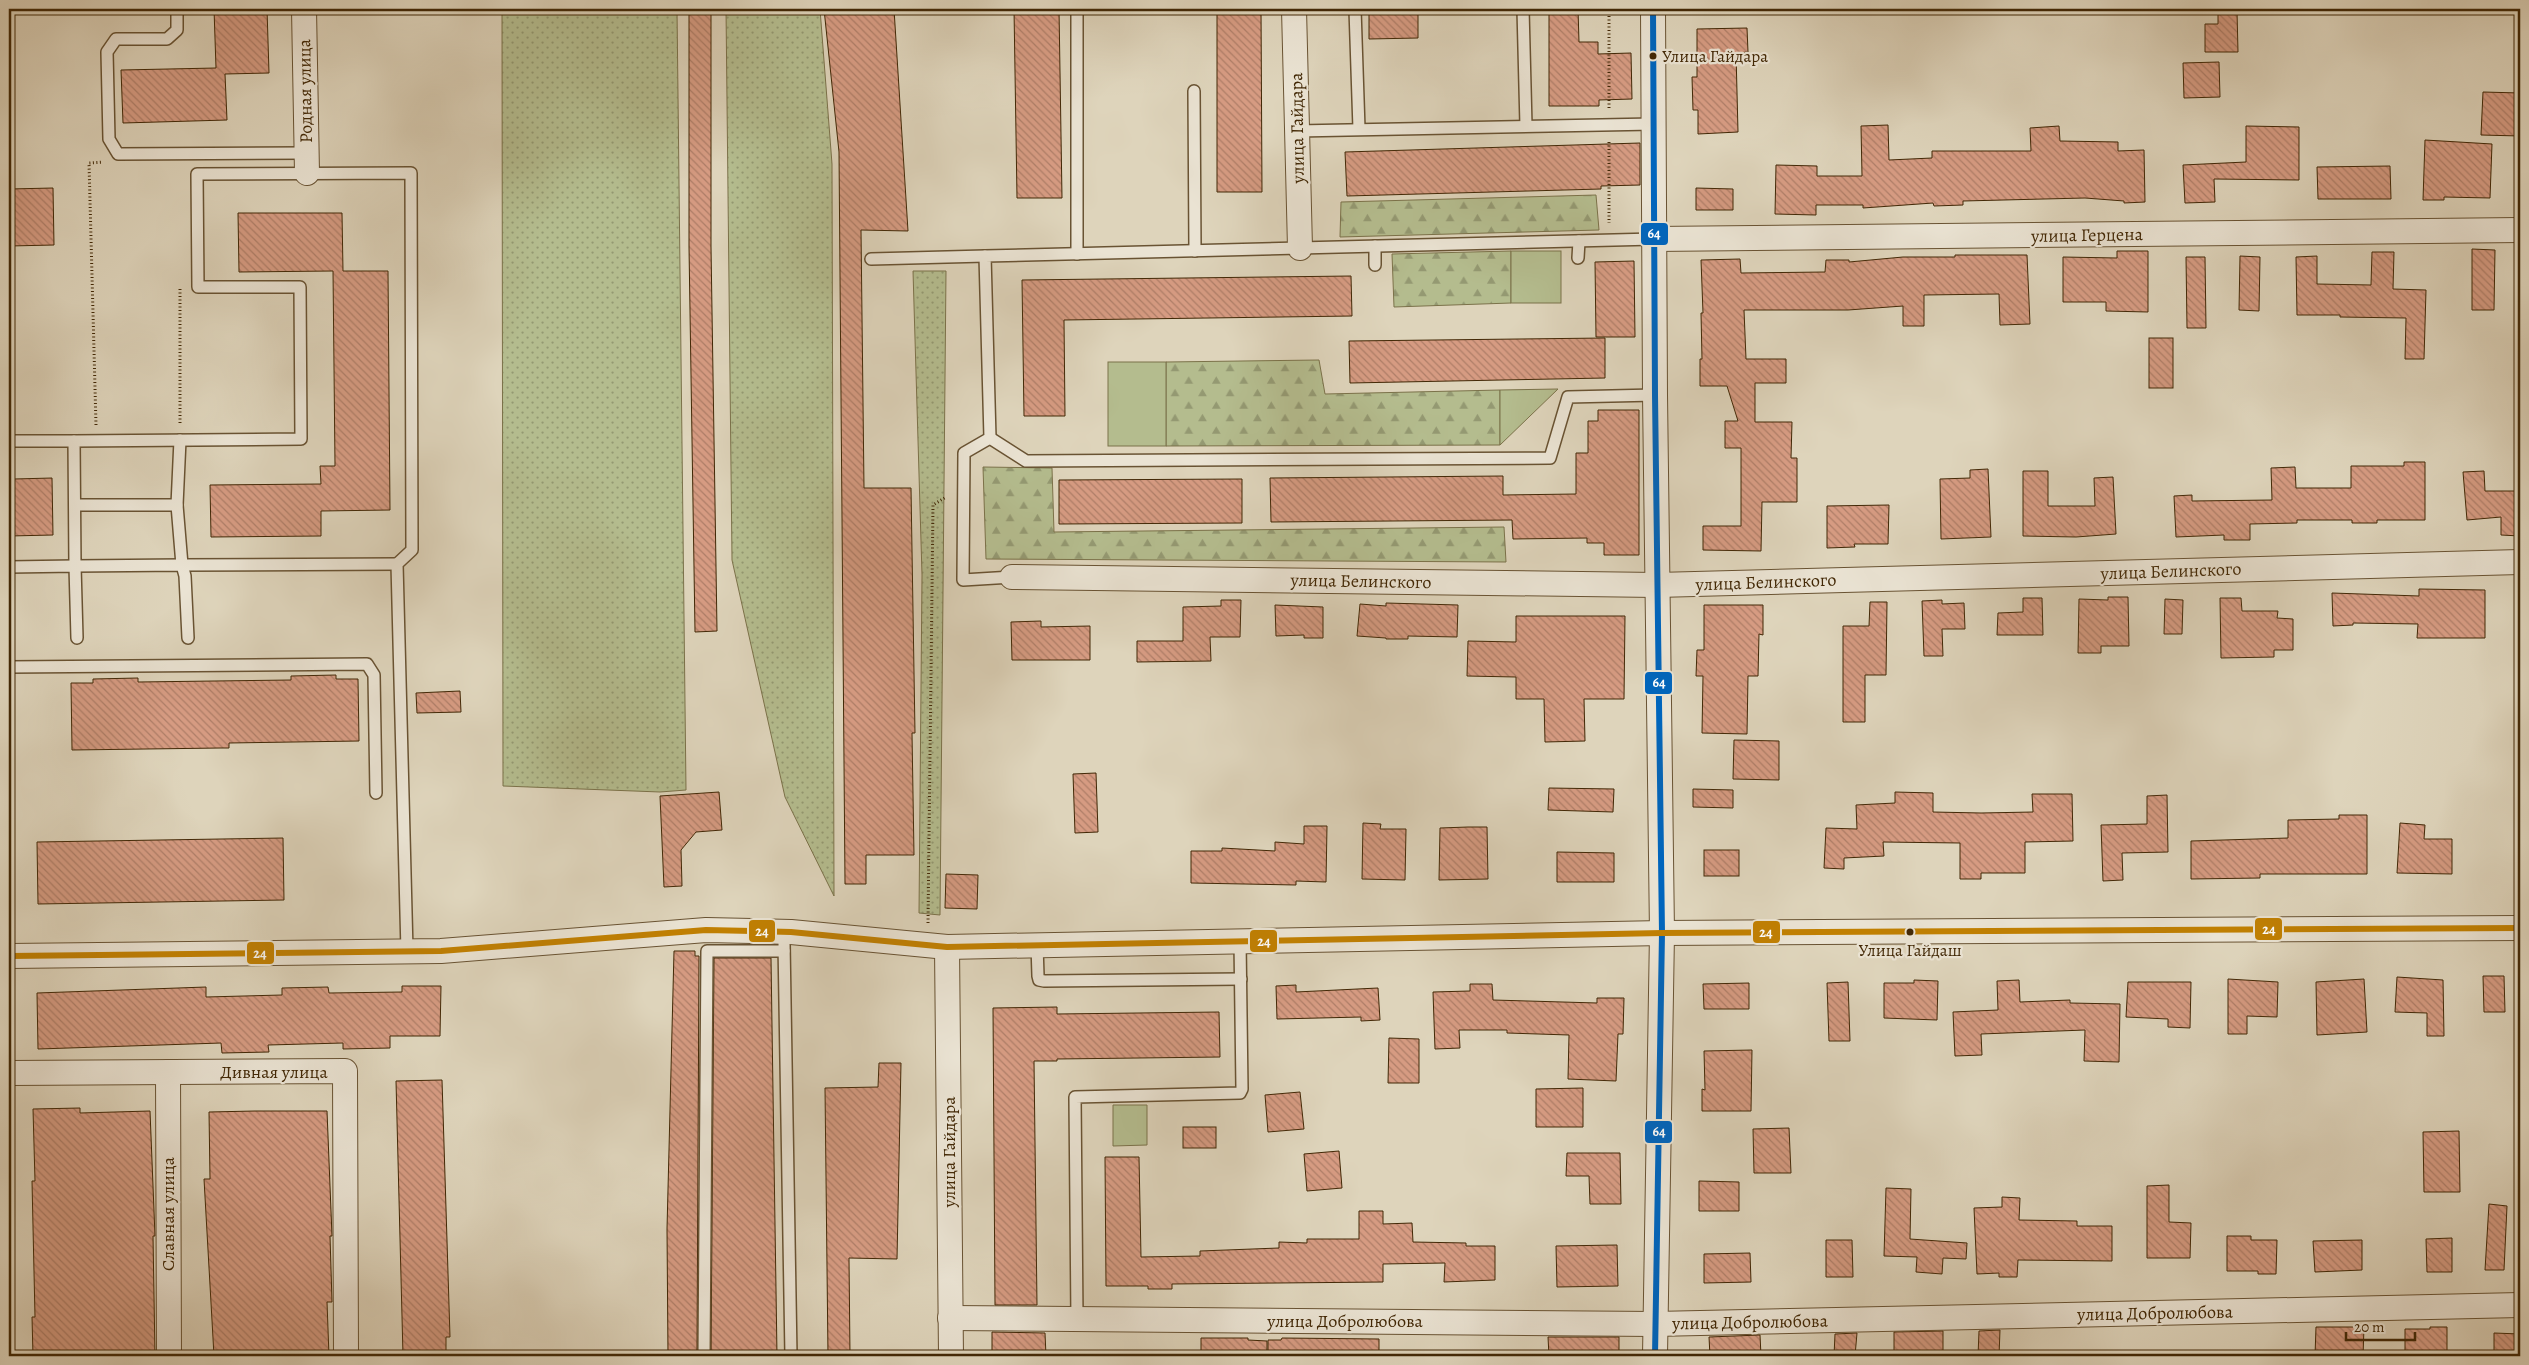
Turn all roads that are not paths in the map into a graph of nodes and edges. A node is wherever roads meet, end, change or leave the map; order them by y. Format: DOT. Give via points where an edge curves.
graph roads {
  1 [pos="177,9"];
  2 [pos="304,9"];
  3 [pos="1076,9"];
  4 [pos="1294,9"];
  5 [pos="1355,9"];
  6 [pos="1523,9"];
  7 [pos="1653,9"];
  8 [pos="1194,91"];
  9 [pos="1653,124"];
  10 [pos="1526,126"];
  11 [pos="1358,130"];
  12 [pos="1297,131"];
  13 [pos="306,163"];
  14 [pos="2520,230"];
  15 [pos="1654,239"];
  16 [pos="1579,241"];
  17 [pos="1375,246"];
  18 [pos="1300,248"];
  19 [pos="1195,251"];
  20 [pos="1078,254"];
  21 [pos="985,256"];
  22 [pos="1578,258"];
  23 [pos="871,259"];
  24 [pos="1375,265"];
  25 [pos="1654,396"];
  26 [pos="990,438"];
  27 [pos="180,440"];
  28 [pos="9,441"];
  29 [pos="74,441"];
  30 [pos="75,505"];
  31 [pos="178,505"];
  32 [pos="2520,562"];
  33 [pos="397,564"];
  34 [pos="182,565"];
  35 [pos="9,566"];
  36 [pos="75,566"];
  37 [pos="1012,577"];
  38 [pos="1657,585"];
  39 [pos="77,638"];
  40 [pos="188,638"];
  41 [pos="9,667"];
  42 [pos="376,793"];
  43 [pos="2520,928"];
  44 [pos="1662,933"];
  45 [pos="784,941"];
  46 [pos="1240,941"];
  47 [pos="1037,945"];
  48 [pos="938,946"];
  49 [pos="408,951"];
  50 [pos="9,956"];
  51 [pos="1241,979"];
  52 [pos="168,1072"];
  53 [pos="9,1073"];
  54 [pos="2520,1305"];
  55 [pos="950,1318"];
  56 [pos="1077,1319"];
  57 [pos="1654,1324"];
  58 [pos="169,1356"];
  59 [pos="346,1356"];
  60 [pos="704,1356"];
  61 [pos="791,1356"];
  62 [pos="951,1356"];
  63 [pos="1655,1356"];
  1 -- 13 [label="lane" via="178,30 167,39 116,39 107,52 109,139 118,154"];
  2 -- 13 [label="street, Родная улица"];
  3 -- 20 [label="lane"];
  4 -- 12 [label="street, улица Гайдара"];
  5 -- 11 [label="lane"];
  6 -- 10 [label="lane"];
  7 -- 9 [label="street"];
  8 -- 19 [label="lane"];
  9 -- 10 [label="lane"];
  9 -- 15 [label="street"];
  10 -- 11 [label="lane"];
  11 -- 12 [label="lane"];
  12 -- 18 [label="street, улица Гайдара"];
  13 -- 27 [label="lane" via="197,174 198,287 300,286 301,439"];
  13 -- 33 [label="lane" via="411,173 412,550"];
  14 -- 15 [label="street, улица Герцена"];
  15 -- 16 [label="lane"];
  15 -- 25 [label="street"];
  16 -- 17 [label="lane"];
  16 -- 22 [label="lane"];
  17 -- 18 [label="lane"];
  17 -- 24 [label="lane"];
  18 -- 19 [label="lane"];
  19 -- 20 [label="lane"];
  20 -- 21 [label="lane"];
  21 -- 23 [label="lane"];
  21 -- 26 [label="lane"];
  25 -- 26 [label="lane" via="1568,397 1550,458 1026,461"];
  25 -- 38 [label="street"];
  26 -- 37 [label="lane" via="964,453 963,580"];
  27 -- 29 [label="lane"];
  27 -- 31 [label="lane"];
  28 -- 29 [label="lane"];
  29 -- 30 [label="lane"];
  30 -- 31 [label="lane"];
  30 -- 36 [label="lane"];
  31 -- 34 [label="lane"];
  32 -- 38 [label="street, улица Белинского"];
  33 -- 34 [label="lane"];
  33 -- 49 [label="lane"];
  34 -- 36 [label="lane"];
  34 -- 40 [label="lane" via="186,576"];
  35 -- 36 [label="lane"];
  36 -- 39 [label="lane"];
  37 -- 38 [label="street, улица Белинского"];
  38 -- 44 [label="street"];
  41 -- 42 [label="lane" via="367,664 374,675"];
  43 -- 44 [label="street"];
  44 -- 46 [label="street"];
  44 -- 57 [label="street"];
  45 -- 48 [label="street"];
  45 -- 49 [label="street" via="706,930"];
  45 -- 60 [label="lane" via="707,951"];
  45 -- 61 [label="lane"];
  46 -- 47 [label="street"];
  46 -- 51 [label="lane"];
  47 -- 48 [label="street"];
  47 -- 51 [label="lane" via="1038,976 1044,981"];
  48 -- 55 [label="street, улица Гайдара"];
  49 -- 50 [label="street"];
  51 -- 56 [label="lane" via="1240,1092 1075,1098"];
  52 -- 53 [label="street, Дивная улица"];
  52 -- 58 [label="street, Славная улица"];
  52 -- 59 [label="street, Дивная улица" via="345,1071"];
  54 -- 57 [label="street, улица Добролюбова"];
  55 -- 56 [label="street, улица Добролюбова"];
  55 -- 62 [label="street, улица Гайдара"];
  56 -- 57 [label="street, улица Добролюбова"];
  57 -- 63 [label="street"];
}
